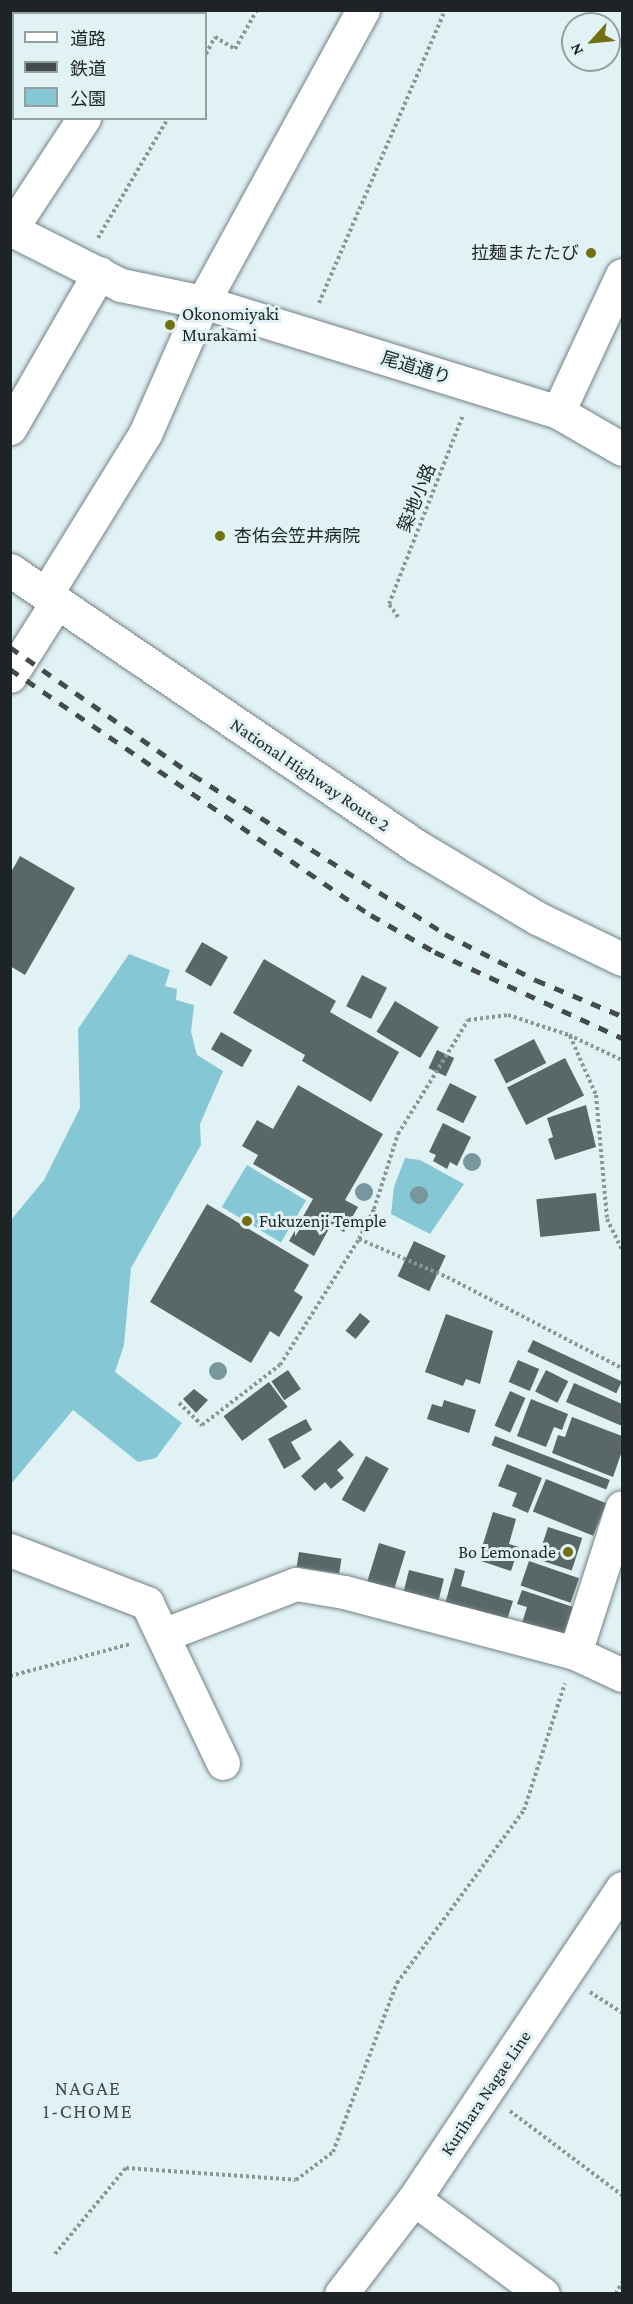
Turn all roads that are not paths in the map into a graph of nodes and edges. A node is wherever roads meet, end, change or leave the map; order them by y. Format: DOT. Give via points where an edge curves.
graph roads {
  1 [pos="363,10"];
  2 [pos="83,120"];
  3 [pos="11,229"];
  4 [pos="91,269"];
  5 [pos="622,275"];
  6 [pos="203,302"];
  7 [pos="558,412"];
  8 [pos="10,428"];
  9 [pos="622,449"];
  10 [pos="10,570"];
  11 [pos="51,598"];
  12 [pos="10,676"];
  13 [pos="622,959"];
  14 [pos="622,1507"];
  15 [pos="10,1551"];
  16 [pos="163,1635"];
  17 [pos="575,1653"];
  18 [pos="622,1675"];
  19 [pos="223,1763"];
  20 [pos="622,1888"];
  21 [pos="414,2199"];
  22 [pos="341,2294"];
  23 [pos="543,2294"];
  1 -- 6 [label="main road"];
  2 -- 3 [label="main road"];
  3 -- 4 [label="main road, 尾道通り"];
  4 -- 6 [label="main road, 尾道通り" via="121,285"];
  4 -- 8 [label="main road"];
  5 -- 7 [label="main road"];
  6 -- 7 [label="main road, 尾道通り"];
  6 -- 11 [label="main road" via="145,434"];
  7 -- 9 [label="main road, 尾道通り"];
  10 -- 11 [label="main road, National Highway Route 2"];
  11 -- 12 [label="main road"];
  11 -- 13 [label="main road, National Highway Route 2" via="416,846 537,918"];
  14 -- 17 [label="main road"];
  15 -- 16 [label="main road" via="147,1603"];
  16 -- 17 [label="main road" via="296,1584 344,1592"];
  16 -- 19 [label="main road"];
  17 -- 18 [label="main road"];
  20 -- 21 [label="main road, Kurihara Nagae Line"];
  21 -- 22 [label="main road, Kurihara Nagae Line"];
  21 -- 23 [label="main road"];
}
